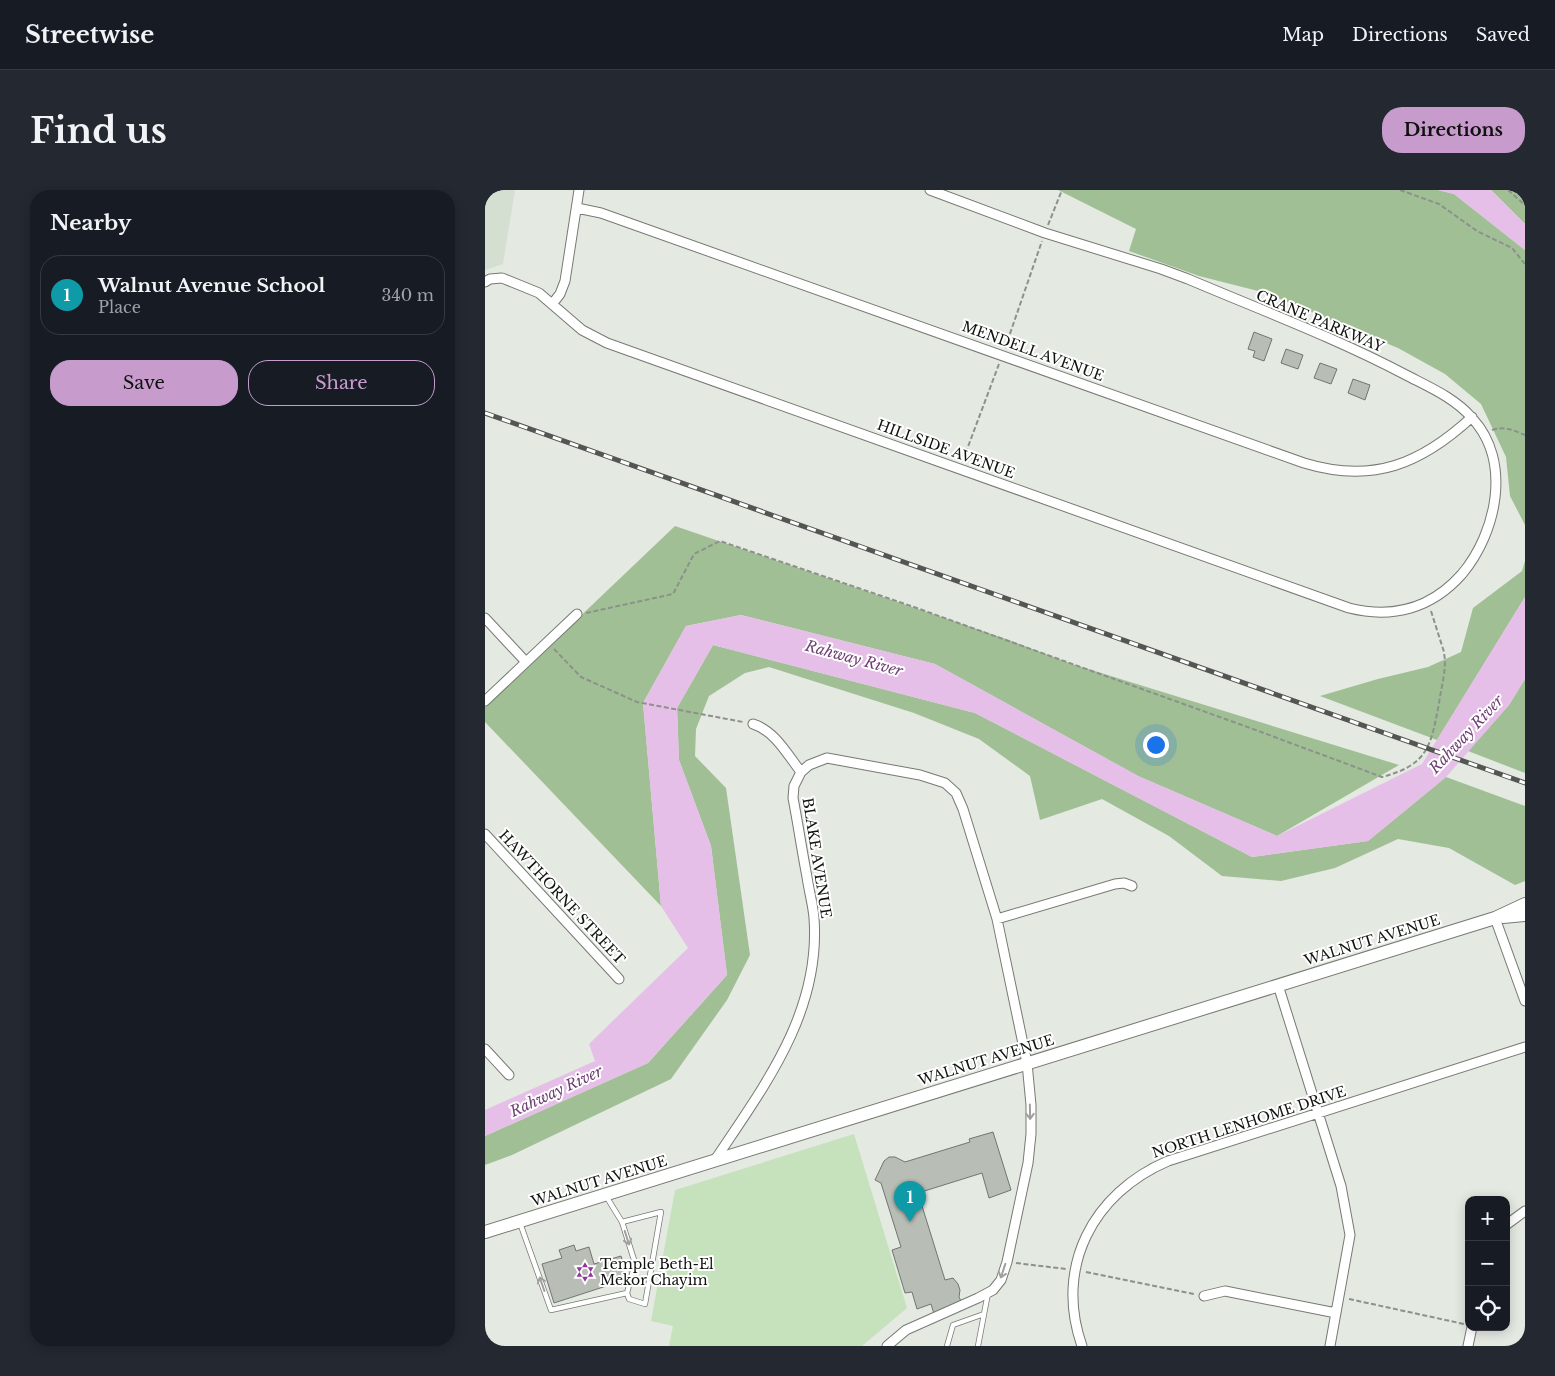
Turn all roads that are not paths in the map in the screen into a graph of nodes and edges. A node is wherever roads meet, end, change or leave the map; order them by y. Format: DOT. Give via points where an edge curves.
graph roads {
  1 [pos="579,190"];
  2 [pos="930,190"];
  3 [pos="577,208"];
  4 [pos="485,282"];
  5 [pos="553,303"];
  6 [pos="1472,417"];
  7 [pos="1413,608"];
  8 [pos="577,614"];
  9 [pos="485,618"];
  10 [pos="526,662"];
  11 [pos="485,700"];
  12 [pos="753,724"];
  13 [pos="801,772"];
  14 [pos="485,834"];
  15 [pos="1132,886"];
  16 [pos="1525,904"];
  17 [pos="1525,915"];
  18 [pos="1495,918"];
  19 [pos="997,919"];
  20 [pos="619,979"];
  21 [pos="1278,985"];
  22 [pos="1525,1001"];
  23 [pos="1525,1047"];
  24 [pos="485,1049"];
  25 [pos="1027,1063"];
  26 [pos="509,1075"];
  27 [pos="1318,1113"];
  28 [pos="715,1160"];
  29 [pos="605,1195"];
  30 [pos="1525,1211"];
  31 [pos="520,1221"];
  32 [pos="622,1222"];
  33 [pos="1510,1222"];
  34 [pos="485,1232"];
  35 [pos="989,1292"];
  36 [pos="627,1293"];
  37 [pos="1204,1296"];
  38 [pos="1336,1313"];
  39 [pos="984,1314"];
  40 [pos="1471,1331"];
  41 [pos="887,1346"];
  42 [pos="947,1346"];
  43 [pos="978,1346"];
  44 [pos="1082,1346"];
  45 [pos="1330,1346"];
  46 [pos="1468,1346"];
  1 -- 3 [label="street"];
  2 -- 6 [label="street, CRANE PARKWAY" via="1045,233 1161,269 1343,344 1436,391"];
  3 -- 5 [label="street" via="565,281"];
  3 -- 6 [label="street, MENDELL AVENUE" via="611,217 1321,468 1367,471 1410,461 1441,444"];
  4 -- 5 [label="street, HILLSIDE AVENUE" via="496,278 508,280 539,293"];
  5 -- 7 [label="street, HILLSIDE AVENUE" via="582,330 607,343 1338,604 1378,612"];
  6 -- 7 [label="street, CRANE PARKWAY" via="1483,432 1497,472 1495,501 1488,526 1469,565 1453,583 1428,602"];
  8 -- 10 [label="street"];
  9 -- 10 [label="street"];
  10 -- 11 [label="street"];
  12 -- 13 [label="street" via="773,735"];
  13 -- 19 [label="street" via="827,758 921,775 945,783 955,793 963,809"];
  13 -- 28 [label="street, BLAKE AVENUE" via="794,786 793,798 814,918 809,982 800,1018 785,1051"];
  14 -- 20 [label="street, HAWTHORNE STREET"];
  15 -- 19 [label="street" via="1115,884"];
  16 -- 18 [label="street, WALNUT AVENUE"];
  17 -- 18 [label="street, WALNUT AVENUE"];
  18 -- 21 [label="street, WALNUT AVENUE"];
  18 -- 22 [label="street"];
  19 -- 25 [label="street"];
  21 -- 25 [label="street, WALNUT AVENUE"];
  21 -- 27 [label="street"];
  23 -- 27 [label="street, NORTH LENHOME DRIVE"];
  24 -- 26 [label="street"];
  25 -- 28 [label="street, WALNUT AVENUE"];
  25 -- 35 [label="street, one-way" via="1031,1115 1028,1163 1007,1262 1001,1280"];
  27 -- 38 [label="street" via="1341,1186 1349,1235"];
  27 -- 44 [label="street, NORTH LENHOME DRIVE" via="1168,1161 1141,1174 1117,1192 1098,1215 1075,1270 1074,1315"];
  28 -- 29 [label="street, WALNUT AVENUE"];
  29 -- 31 [label="street, WALNUT AVENUE"];
  29 -- 32 [label="lane"];
  30 -- 33 [label="street"];
  31 -- 34 [label="street, WALNUT AVENUE"];
  36 -- 31 [label="lane, one-way" via="551,1310"];
  32 -- 36 [label="lane, one-way" via="635,1263"];
  32 -- 36 [label="lane" via="661,1212 645,1304 629,1299"];
  35 -- 39 [label="lane"];
  35 -- 41 [label="street" via="913,1326"];
  37 -- 38 [label="street" via="1225,1291"];
  38 -- 45 [label="street"];
  39 -- 42 [label="lane" via="953,1325"];
  39 -- 43 [label="lane"];
  40 -- 46 [label="street"];
}
